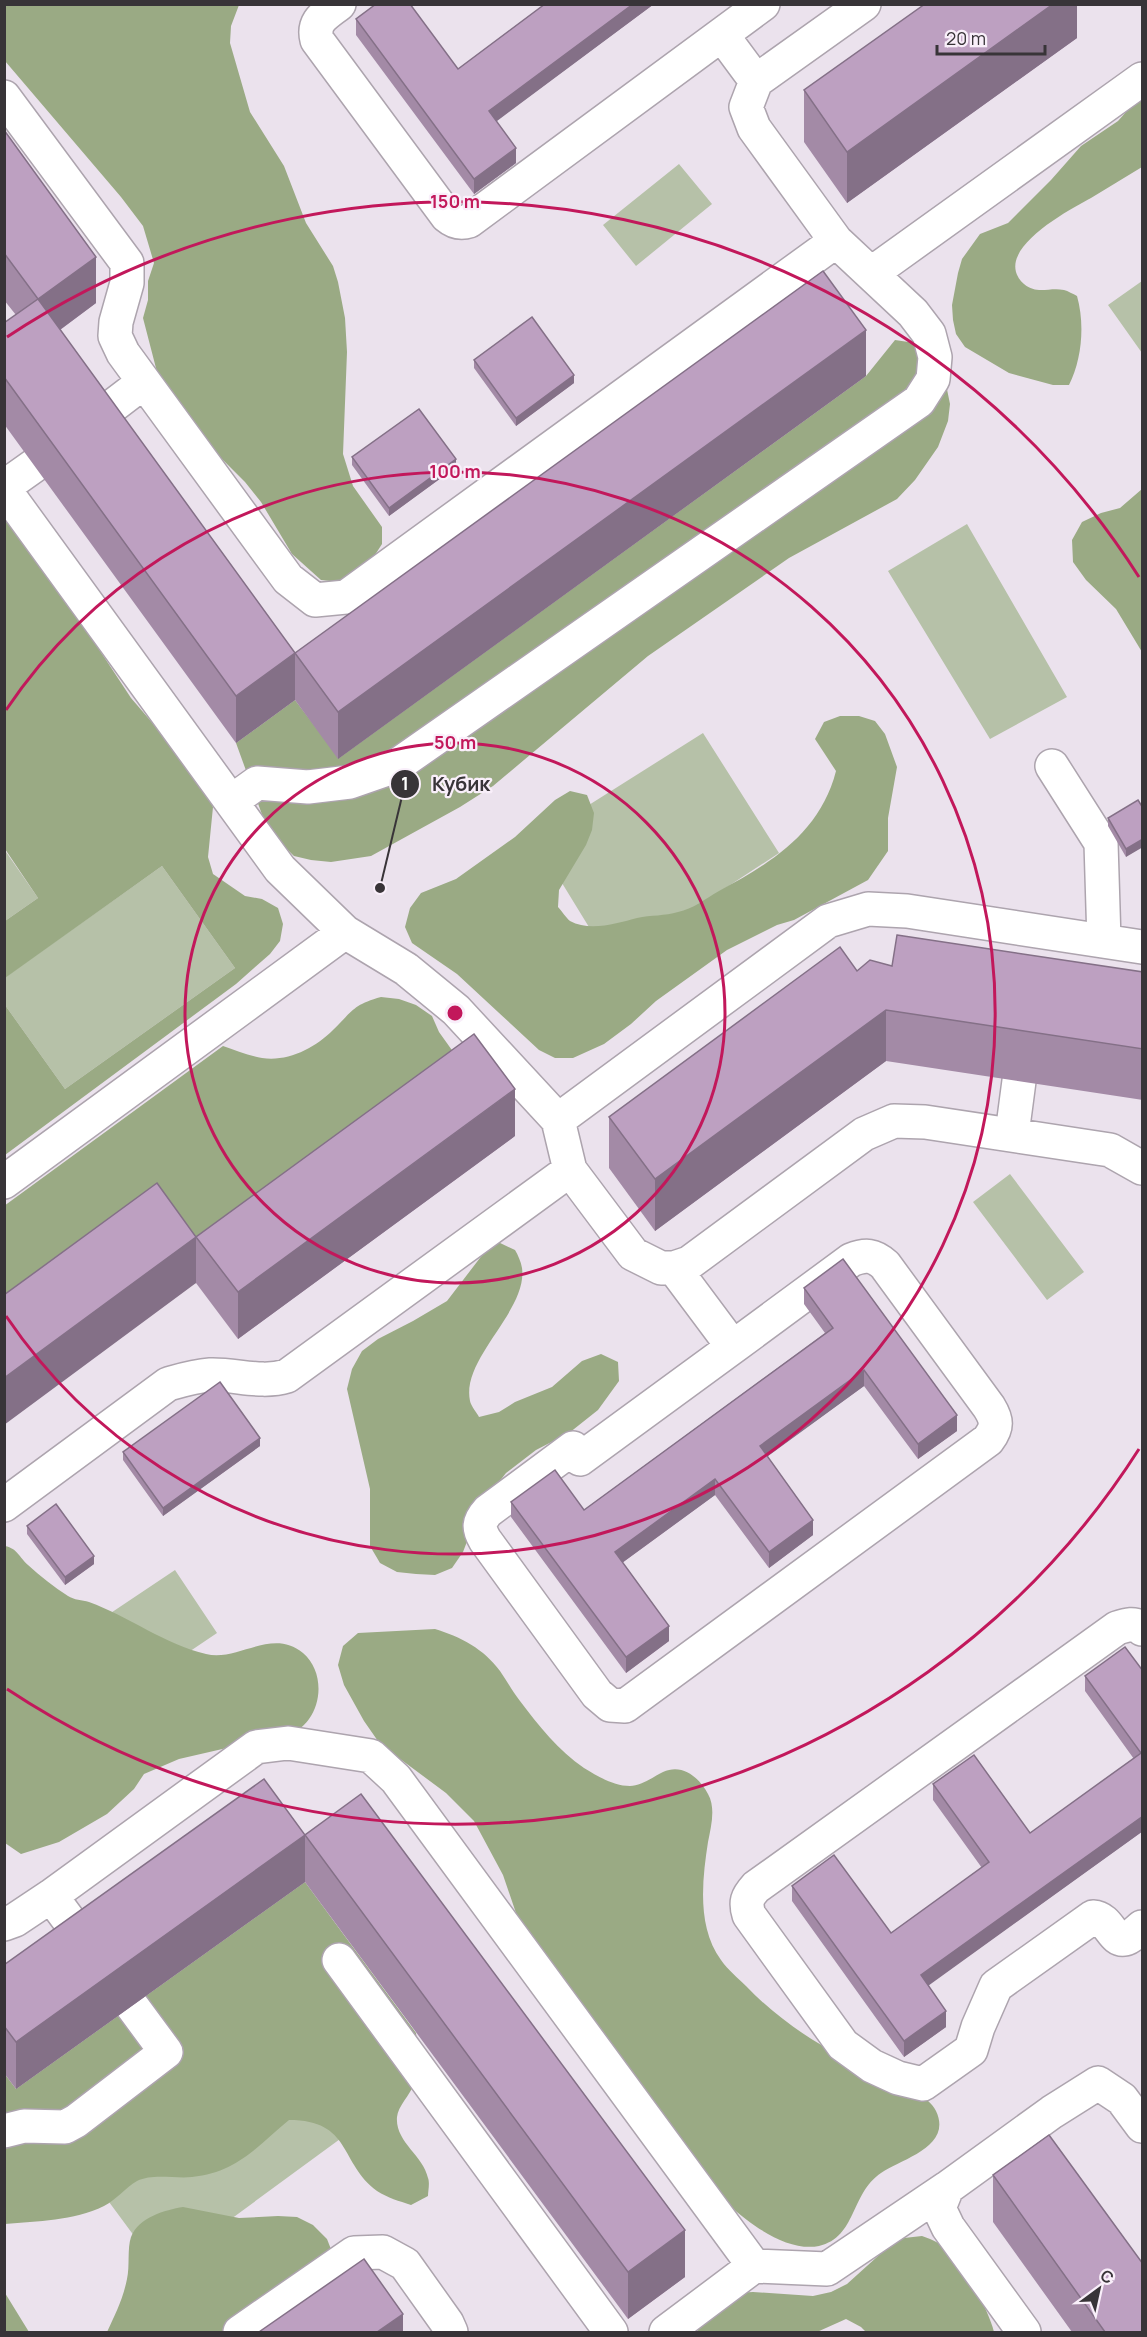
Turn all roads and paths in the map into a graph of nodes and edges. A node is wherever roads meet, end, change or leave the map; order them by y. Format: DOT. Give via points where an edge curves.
graph roads {
  1 [pos="339,4"];
  2 [pos="763,4"];
  3 [pos="864,4"];
  4 [pos="722,35"];
  5 [pos="1143,79"];
  6 [pos="756,81"];
  7 [pos="4,97"];
  8 [pos="836,241"];
  9 [pos="872,273"];
  10 [pos="144,382"];
  11 [pos="93,421"];
  12 [pos="35,465"];
  13 [pos="4,488"];
  14 [pos="1052,766"];
  15 [pos="232,801"];
  16 [pos="1042,931"];
  17 [pos="345,932"];
  18 [pos="1104,941"];
  19 [pos="1143,947"];
  20 [pos="1037,963"];
  21 [pos="1020,1081"];
  22 [pos="558,1120"];
  23 [pos="1011,1134"];
  24 [pos="1143,1167"];
  25 [pos="570,1170"];
  26 [pos="4,1182"];
  27 [pos="674,1268"];
  28 [pos="733,1347"];
  29 [pos="4,1505"];
  30 [pos="1143,1629"];
  31 [pos="51,1896"];
  32 [pos="4,1924"];
  33 [pos="1141,1932"];
  34 [pos="339,1960"];
  35 [pos="1143,2126"];
  36 [pos="4,2131"];
  37 [pos="947,2188"];
  38 [pos="754,2266"];
  39 [pos="240,2332"];
  40 [pos="451,2332"];
  41 [pos="611,2332"];
  42 [pos="666,2332"];
  43 [pos="1024,2332"];
  1 -- 4 [label="lane" via="320,18 317,40 447,216 462,223 469,222"];
  2 -- 4 [label="lane"];
  3 -- 6 [label="lane"];
  4 -- 6 [label="lane"];
  5 -- 9 [label="lane"];
  6 -- 8 [label="lane" via="746,107 754,128"];
  7 -- 10 [label="lane" via="127,263 127,282 115,336"];
  8 -- 9 [label="lane"];
  8 -- 10 [label="lane" via="346,597 315,600 288,579"];
  9 -- 15 [label="lane" via="929,334 935,357 933,379 919,400 396,766 350,782 309,787 257,783"];
  10 -- 11 [label="lane"];
  12 -- 13 [label="lane"];
  13 -- 15 [label="lane"];
  14 -- 18 [label="lane" via="1101,843"];
  15 -- 17 [label="lane" via="280,869"];
  16 -- 18 [label="lane"];
  16 -- 20 [label="lane"];
  16 -- 22 [label="lane" via="898,910 868,909 828,921"];
  17 -- 22 [label="lane" via="406,969 456,1010"];
  17 -- 26 [label="lane"];
  18 -- 19 [label="lane"];
  21 -- 23 [label="lane"];
  22 -- 25 [label="lane"];
  23 -- 24 [label="lane" via="1110,1150"];
  23 -- 27 [label="lane" via="894,1121 864,1134 689,1263"];
  25 -- 27 [label="lane" via="633,1254 661,1268"];
  25 -- 29 [label="lane" via="287,1376 274,1380 212,1375 168,1384"];
  27 -- 28 [label="lane"];
  28 -- 28 [label="lane" via="851,1260 876,1257 989,1407 996,1420 995,1431 988,1440 625,1706 610,1705 597,1694 485,1540 479,1529 480,1520 573,1448 580,1459"];
  30 -- 33 [label="lane" via="1127,1624 1117,1628 756,1887 746,1905 749,1915 843,2045 872,2066 923,2084 971,2050 996,1986 1093,1917 1104,1920 1118,1938"];
  31 -- 32 [label="lane"];
  31 -- 36 [label="lane" via="166,2052 65,2127 24,2126"];
  31 -- 38 [label="lane" via="256,1747 288,1743 371,1756 396,1779"];
  34 -- 41 [label="lane"];
  35 -- 37 [label="lane" via="1122,2099 1098,2083"];
  37 -- 38 [label="lane" via="827,2269"];
  37 -- 43 [label="lane" via="939,2208 948,2227"];
  38 -- 42 [label="lane"];
  39 -- 40 [label="lane" via="354,2253 383,2252 405,2264"];
}
